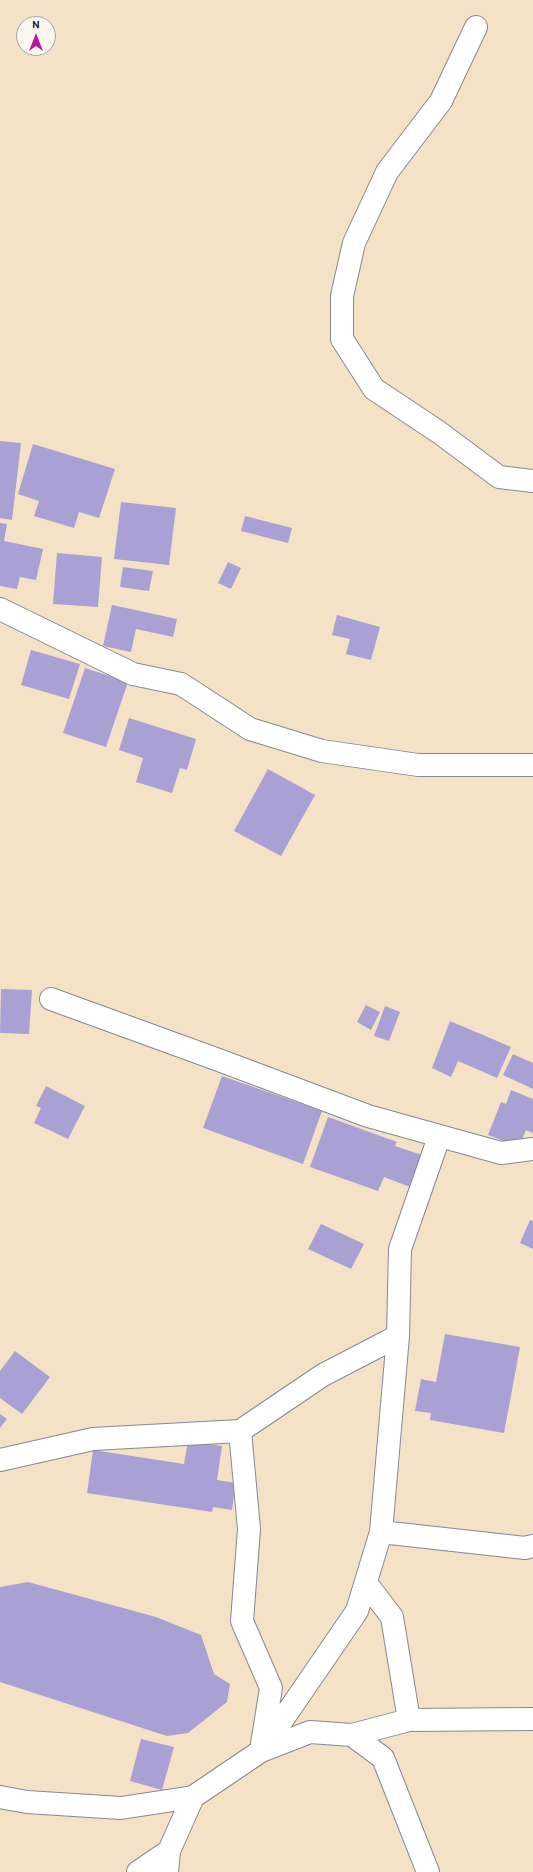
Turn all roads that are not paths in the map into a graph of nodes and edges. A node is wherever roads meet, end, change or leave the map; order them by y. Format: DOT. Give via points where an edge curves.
graph roads {
  1 [pos="476,27"];
  2 [pos="533,481"];
  3 [pos="0,609"];
  4 [pos="533,765"];
  5 [pos="51,999"];
  6 [pos="439,1137"];
  7 [pos="533,1149"];
  8 [pos="398,1336"];
  9 [pos="240,1431"];
  10 [pos="0,1460"];
  11 [pos="381,1532"];
  12 [pos="533,1546"];
  13 [pos="366,1583"];
  14 [pos="533,1719"];
  15 [pos="409,1720"];
  16 [pos="352,1735"];
  17 [pos="261,1751"];
  18 [pos="193,1796"];
  19 [pos="0,1797"];
  20 [pos="169,1851"];
  21 [pos="138,1872"];
  22 [pos="167,1872"];
  23 [pos="428,1872"];
  1 -- 2 [label="street" via="441,101 387,172 354,243 342,296 342,339 374,390 440,433 499,477"];
  3 -- 4 [label="street" via="133,674 181,684 250,729 322,751 418,765"];
  5 -- 6 [label="street" via="368,1116"];
  6 -- 7 [label="street" via="500,1153"];
  6 -- 8 [label="street" via="400,1249"];
  8 -- 9 [label="street" via="323,1375"];
  8 -- 11 [label="street"];
  9 -- 10 [label="street" via="93,1439"];
  9 -- 17 [label="street" via="249,1529 242,1621 271,1688"];
  11 -- 12 [label="street" via="525,1548"];
  11 -- 13 [label="street"];
  13 -- 15 [label="street" via="392,1617"];
  13 -- 17 [label="street" via="357,1611"];
  14 -- 15 [label="street"];
  15 -- 16 [label="street"];
  16 -- 17 [label="street" via="310,1732"];
  16 -- 23 [label="street" via="383,1758"];
  17 -- 18 [label="street"];
  18 -- 19 [label="street" via="121,1808 27,1802"];
  18 -- 20 [label="street"];
  20 -- 21 [label="street"];
  20 -- 22 [label="street"];
}
